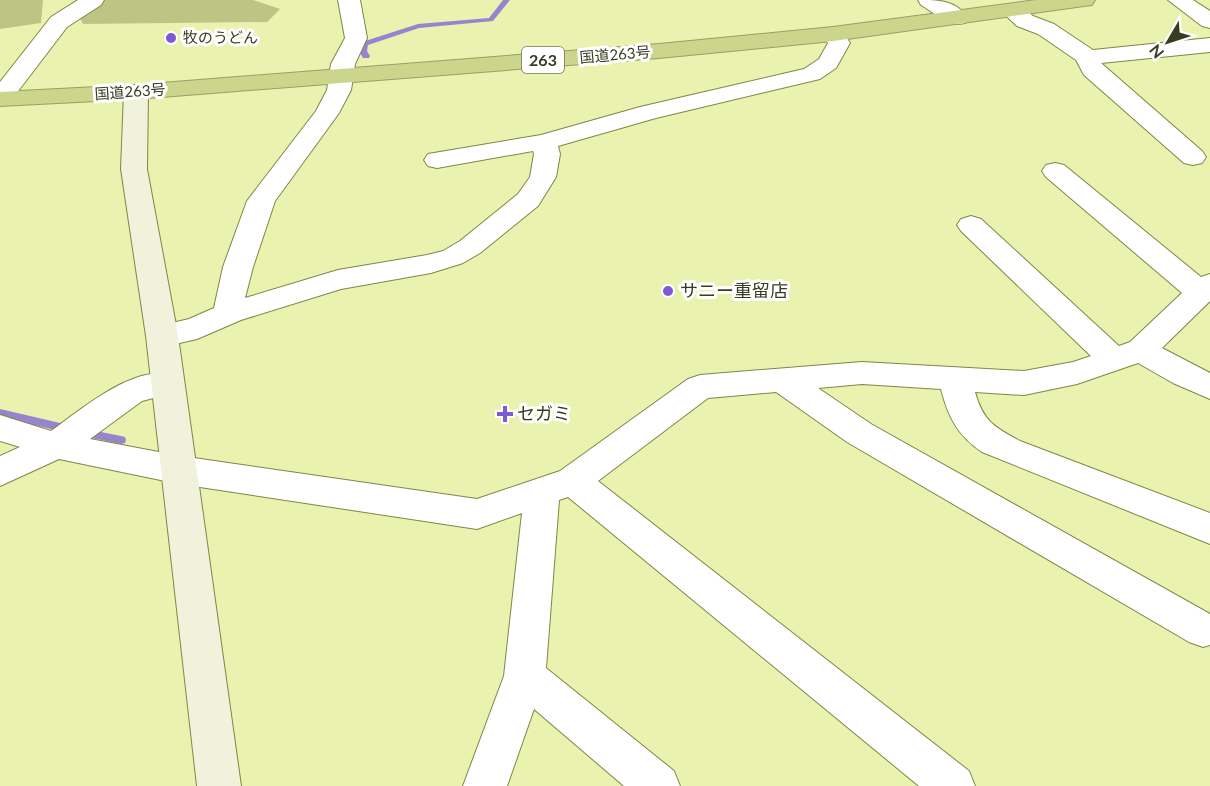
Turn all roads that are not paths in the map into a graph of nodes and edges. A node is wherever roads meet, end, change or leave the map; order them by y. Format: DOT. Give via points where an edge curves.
graph roads {
  1 [pos="93,0"];
  2 [pos="349,0"];
  3 [pos="929,0"];
  4 [pos="1084,0"];
  5 [pos="1179,0"];
  6 [pos="1011,10"];
  7 [pos="957,18"];
  8 [pos="1210,21"];
  9 [pos="833,34"];
  10 [pos="1210,45"];
  11 [pos="1087,58"];
  12 [pos="342,76"];
  13 [pos="136,92"];
  14 [pos="0,99"];
  15 [pos="544,142"];
  16 [pos="1193,157"];
  17 [pos="437,160"];
  18 [pos="1055,171"];
  19 [pos="971,225"];
  20 [pos="1205,288"];
  21 [pos="230,313"];
  22 [pos="162,336"];
  23 [pos="1127,355"];
  24 [pos="955,378"];
  25 [pos="782,380"];
  26 [pos="168,383"];
  27 [pos="1210,387"];
  28 [pos="0,428"];
  29 [pos="56,445"];
  30 [pos="180,470"];
  31 [pos="0,472"];
  32 [pos="558,486"];
  33 [pos="1210,529"];
  34 [pos="1203,630"];
  35 [pos="525,676"];
  36 [pos="219,786"];
  37 [pos="485,786"];
  38 [pos="658,786"];
  39 [pos="953,786"];
  1 -- 14 [label="street" via="59,22"];
  2 -- 12 [label="street" via="356,38"];
  3 -- 7 [label="street"];
  4 -- 6 [label="highway, 国道263号 / 263"];
  5 -- 8 [label="street"];
  6 -- 7 [label="highway, 国道263号 / 263"];
  6 -- 11 [label="street"];
  7 -- 9 [label="highway, 国道263号 / 263"];
  9 -- 12 [label="highway, 国道263号 / 263"];
  9 -- 15 [label="street" via="839,43 834,53 828,63 812,74 649,112"];
  10 -- 11 [label="street"];
  11 -- 16 [label="street" via="1092,70"];
  12 -- 13 [label="highway, 国道263号 / 263"];
  12 -- 21 [label="street" via="327,113 261,201 238,267"];
  13 -- 14 [label="highway, 国道263号 / 263"];
  13 -- 22 [label="street" via="134,169"];
  15 -- 17 [label="street"];
  15 -- 21 [label="street" via="547,154 543,177 528,200 470,248 431,264 338,280"];
  18 -- 20 [label="street"];
  19 -- 23 [label="street"];
  20 -- 23 [label="street"];
  21 -- 22 [label="street" via="197,328"];
  22 -- 26 [label="street"];
  23 -- 24 [label="street" via="1077,373 1024,383"];
  23 -- 27 [label="street"];
  24 -- 25 [label="street" via="862,373"];
  24 -- 33 [label="street" via="965,417 982,437"];
  25 -- 32 [label="street" via="700,387"];
  25 -- 34 [label="street" via="859,433"];
  26 -- 29 [label="street" via="132,391"];
  26 -- 30 [label="street"];
  28 -- 29 [label="street"];
  29 -- 30 [label="street"];
  29 -- 31 [label="street"];
  30 -- 32 [label="street" via="477,514"];
  30 -- 36 [label="street"];
  32 -- 35 [label="street"];
  32 -- 39 [label="street"];
  35 -- 37 [label="street"];
  35 -- 38 [label="street"];
}
